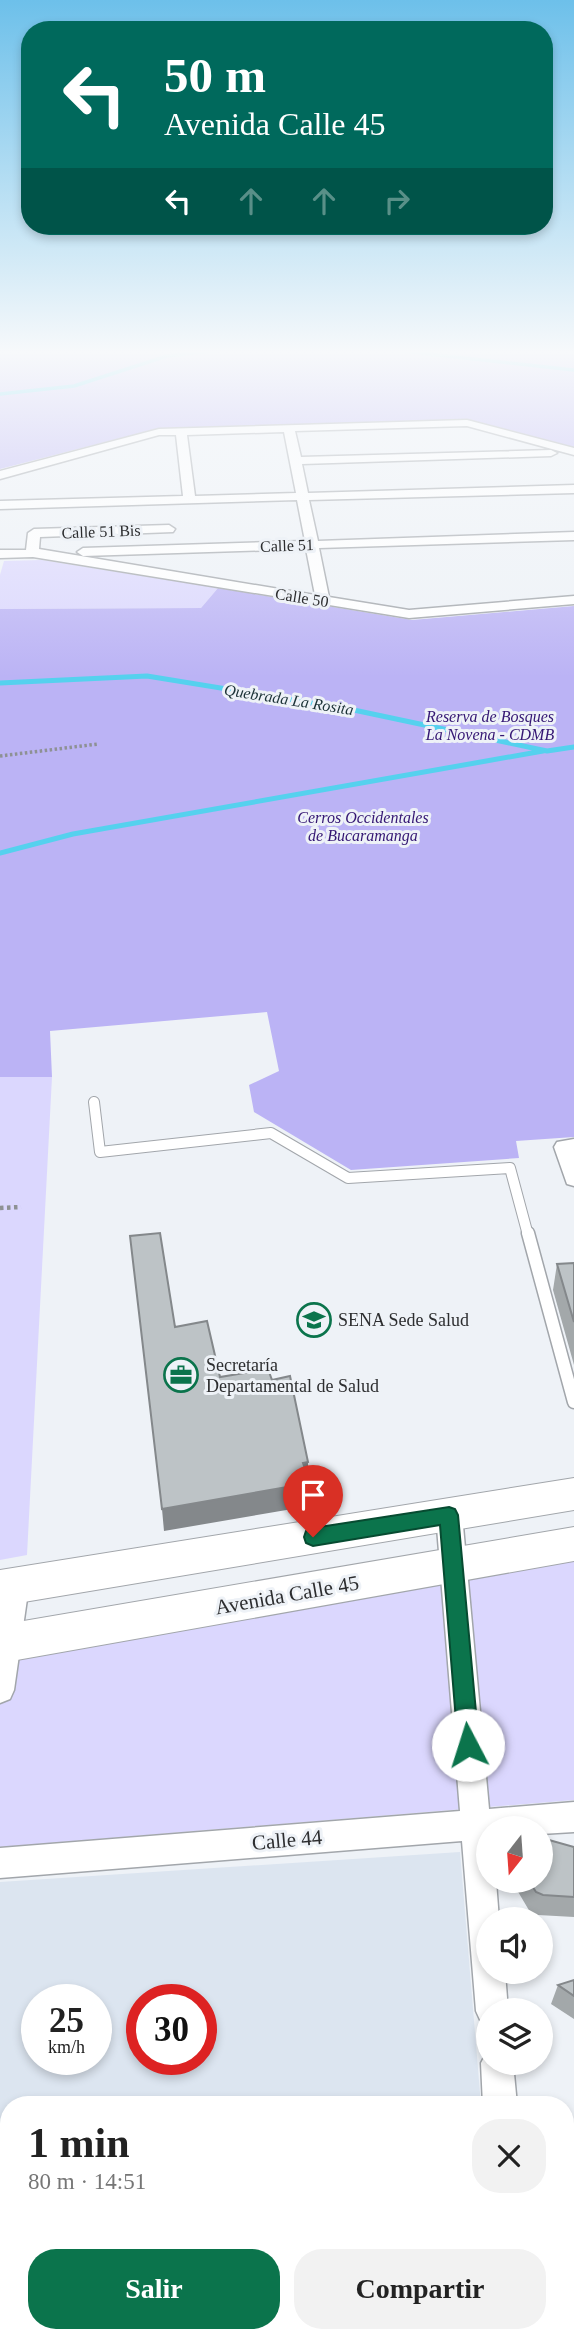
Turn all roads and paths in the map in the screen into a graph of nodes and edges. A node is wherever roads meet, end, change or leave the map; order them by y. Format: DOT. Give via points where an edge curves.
graph roads {
  1 [pos="62,458"];
  2 [pos="184,458"];
  3 [pos="378,458"];
  4 [pos="296,461"];
  5 [pos="0,475"];
  6 [pos="574,489"];
  7 [pos="303,497"];
  8 [pos="190,500"];
  9 [pos="0,505"];
  10 [pos="168,515"];
  11 [pos="574,536"];
  12 [pos="312,545"];
  13 [pos="170,549"];
  14 [pos="32,553"];
  15 [pos="0,554"];
  16 [pos="323,600"];
  17 [pos="574,600"];
  18 [pos="98,744"];
  19 [pos="0,756"];
  20 [pos="94,1102"];
  21 [pos="569,1147"];
  22 [pos="574,1179"];
  23 [pos="21,1207"];
  24 [pos="0,1208"];
  25 [pos="574,1402"];
  26 [pos="574,1494"];
  27 [pos="449,1515"];
  28 [pos="574,1544"];
  29 [pos="453,1566"];
  30 [pos="8,1587"];
  31 [pos="4,1644"];
  32 [pos="0,1690"];
  33 [pos="574,1817"];
  34 [pos="475,1825"];
  35 [pos="0,1863"];
  36 [pos="482,1907"];
  37 [pos="497,2075"];
  38 [pos="499,2096"];
  1 -- 5 [label="street"];
  2 -- 8 [label="street"];
  3 -- 4 [label="street"];
  4 -- 7 [label="street"];
  6 -- 7 [label="street"];
  7 -- 8 [label="street"];
  7 -- 12 [label="street"];
  8 -- 10 [label="street"];
  9 -- 10 [label="street"];
  10 -- 13 [label="street"];
  10 -- 14 [label="street, Calle 51 Bis" via="34,533"];
  11 -- 12 [label="street, Calle 51"];
  12 -- 13 [label="street, Calle 51"];
  12 -- 16 [label="street"];
  13 -- 14 [label="street, Calle 51"];
  14 -- 15 [label="street, Calle 51"];
  14 -- 16 [label="street, Calle 50"];
  16 -- 17 [label="street, Calle 50" via="409,614"];
  18 -- 19 [label="path"];
  20 -- 25 [label="lane" via="100,1152 271,1133 348,1178 510,1168"];
  21 -- 22 [label="street"];
  23 -- 24 [label="path"];
  26 -- 27 [label="main road"];
  27 -- 29 [label="street"];
  27 -- 30 [label="main road"];
  28 -- 29 [label="main road, Avenida Calle 45"];
  29 -- 31 [label="main road, Avenida Calle 45"];
  29 -- 34 [label="street"];
  30 -- 31 [label="street"];
  31 -- 32 [label="street"];
  33 -- 34 [label="street, Calle 44"];
  34 -- 35 [label="street, Calle 44"];
  34 -- 36 [label="street"];
  37 -- 38 [label="street"];
}
